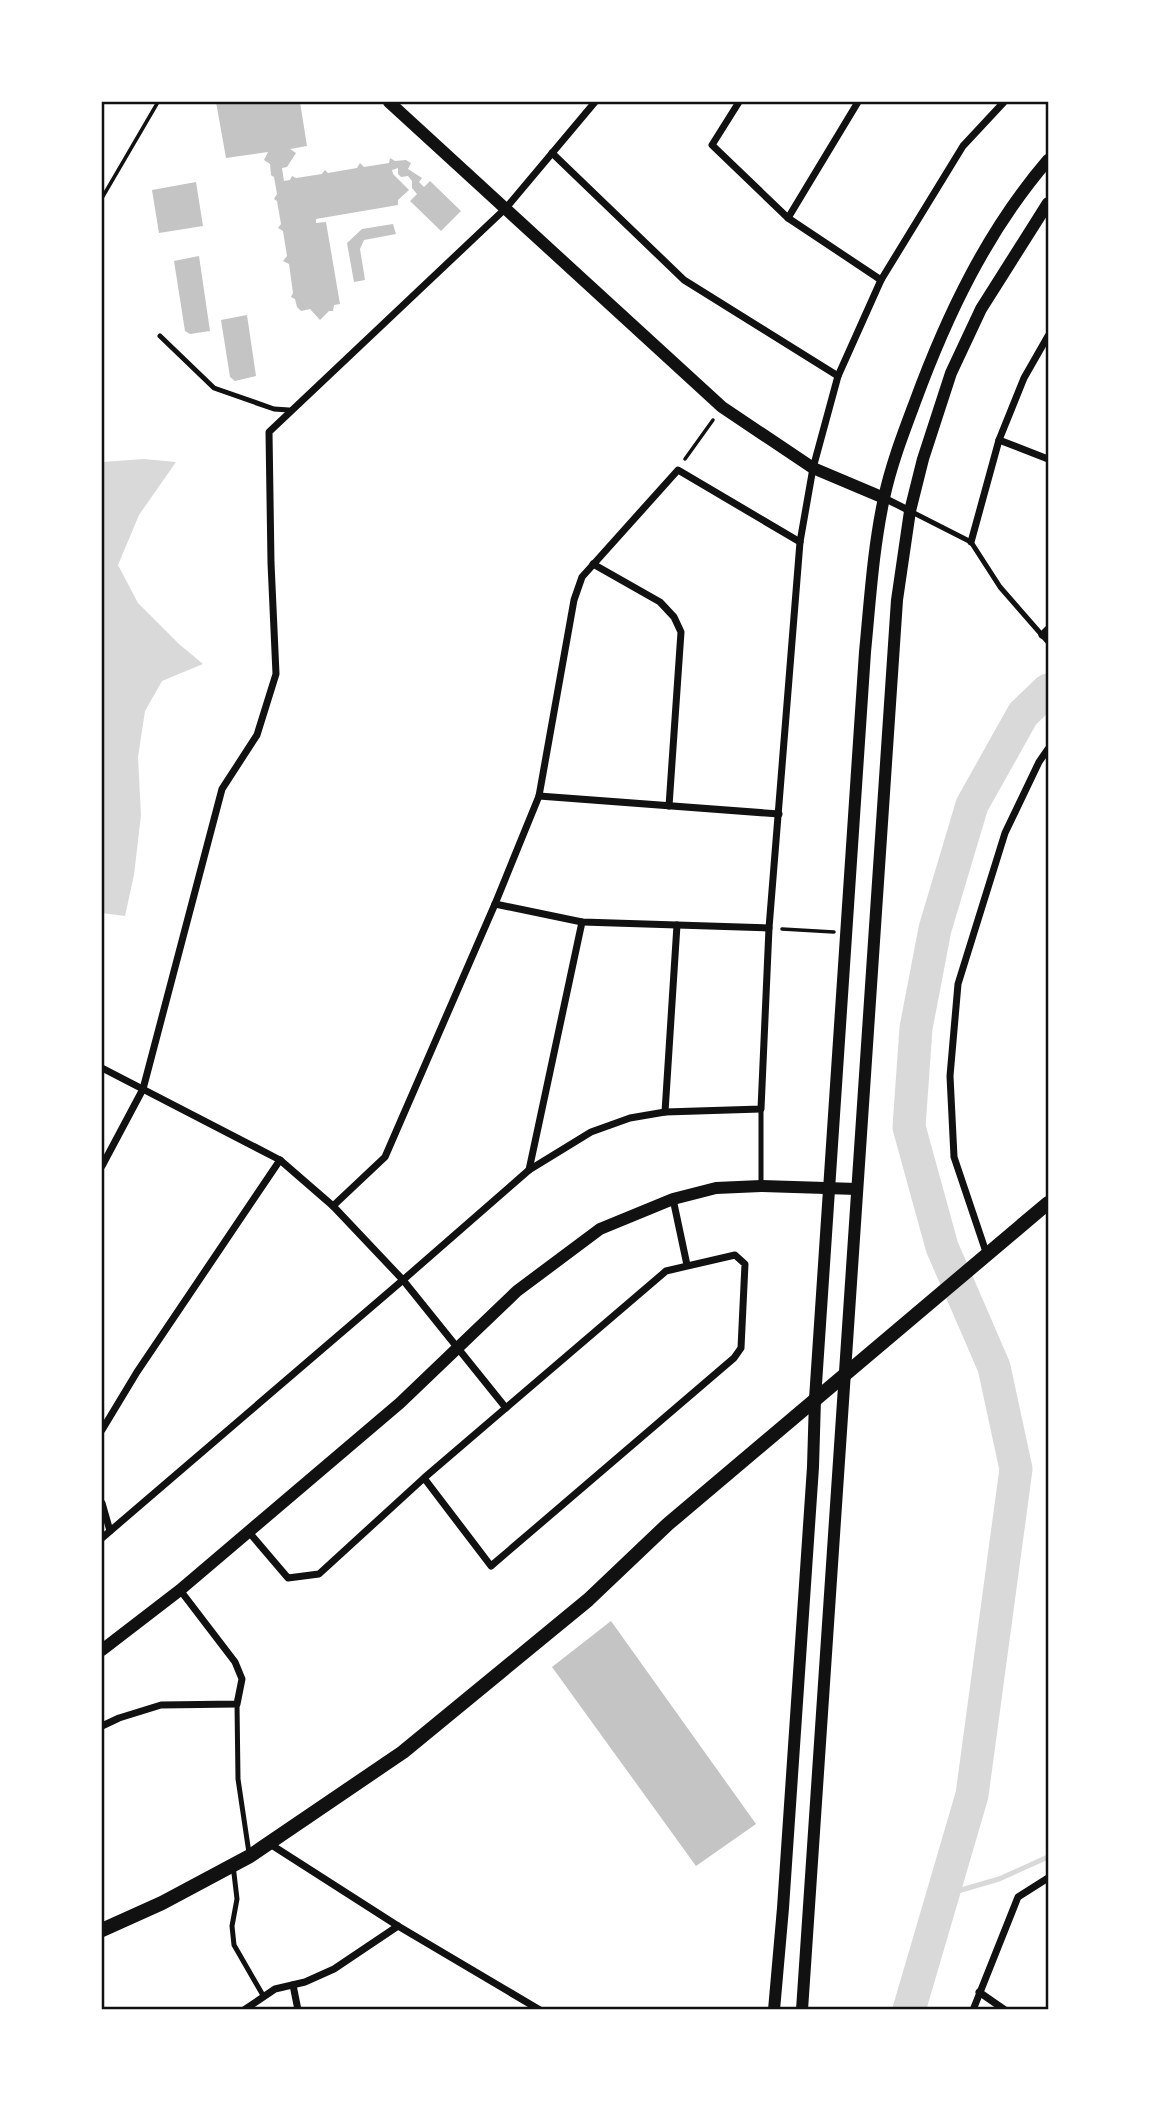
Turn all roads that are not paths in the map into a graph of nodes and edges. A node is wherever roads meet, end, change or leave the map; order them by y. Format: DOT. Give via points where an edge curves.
graph roads {
  1 [pos="389,102"];
  2 [pos="595,102"];
  3 [pos="739,102"];
  4 [pos="858,102"];
  5 [pos="1004,102"];
  6 [pos="552,153"];
  7 [pos="1048,160"];
  8 [pos="1048,204"];
  9 [pos="506,208"];
  10 [pos="788,218"];
  11 [pos="881,280"];
  12 [pos="160,336"];
  13 [pos="1048,336"];
  14 [pos="838,376"];
  15 [pos="289,410"];
  16 [pos="999,440"];
  17 [pos="1048,459"];
  18 [pos="813,468"];
  19 [pos="884,498"];
  20 [pos="910,511"];
  21 [pos="800,541"];
  22 [pos="971,542"];
  23 [pos="593,565"];
  24 [pos="1048,629"];
  25 [pos="1046,639"];
  26 [pos="1048,749"];
  27 [pos="539,796"];
  28 [pos="669,806"];
  29 [pos="779,814"];
  30 [pos="495,904"];
  31 [pos="582,922"];
  32 [pos="677,925"];
  33 [pos="769,928"];
  34 [pos="102,1068"];
  35 [pos="143,1089"];
  36 [pos="761,1109"];
  37 [pos="665,1112"];
  38 [pos="281,1160"];
  39 [pos="102,1166"];
  40 [pos="528,1170"];
  41 [pos="761,1186"];
  42 [pos="830,1188"];
  43 [pos="857,1189"];
  44 [pos="673,1199"];
  45 [pos="1048,1203"];
  46 [pos="333,1206"];
  47 [pos="983,1259"];
  48 [pos="687,1265"];
  49 [pos="403,1280"];
  50 [pos="458,1348"];
  51 [pos="844,1374"];
  52 [pos="815,1399"];
  53 [pos="506,1408"];
  54 [pos="102,1430"];
  55 [pos="424,1478"];
  56 [pos="102,1503"];
  57 [pos="247,1530"];
  58 [pos="110,1531"];
  59 [pos="102,1538"];
  60 [pos="180,1590"];
  61 [pos="102,1650"];
  62 [pos="237,1704"];
  63 [pos="102,1726"];
  64 [pos="270,1844"];
  65 [pos="250,1856"];
  66 [pos="233,1865"];
  67 [pos="1048,1878"];
  68 [pos="398,1926"];
  69 [pos="102,1930"];
  70 [pos="293,1985"];
  71 [pos="979,1992"];
  72 [pos="264,1997"];
  73 [pos="244,2010"];
  74 [pos="298,2010"];
  75 [pos="540,2010"];
  76 [pos="774,2010"];
  77 [pos="802,2010"];
  78 [pos="973,2010"];
  79 [pos="1005,2010"];
  1 -- 9 [label="street"];
  2 -- 6 [label="street"];
  3 -- 10 [label="street" via="712,145"];
  4 -- 10 [label="street"];
  5 -- 11 [label="street" via="963,146"];
  6 -- 9 [label="street"];
  6 -- 14 [label="street" via="684,280"];
  7 -- 19 [label="street" via="981,254 938,340 896,452"];
  8 -- 20 [label="street" via="981,309 951,373"];
  9 -- 15 [label="street"];
  9 -- 18 [label="street" via="722,407"];
  10 -- 11 [label="street"];
  11 -- 14 [label="street"];
  12 -- 15 [label="lane" via="214,388"];
  13 -- 16 [label="street" via="1024,378"];
  14 -- 18 [label="street"];
  15 -- 35 [label="street" via="269,432 276,674 257,735 222,789"];
  16 -- 17 [label="street"];
  16 -- 22 [label="street"];
  18 -- 19 [label="street"];
  18 -- 21 [label="street"];
  19 -- 20 [label="street"];
  19 -- 42 [label="street" via="865,652"];
  20 -- 22 [label="lane"];
  20 -- 43 [label="street" via="891,672"];
  21 -- 23 [label="street" via="678,470"];
  21 -- 29 [label="street"];
  22 -- 25 [label="lane" via="1000,587"];
  23 -- 27 [label="street" via="582,577 574,600"];
  23 -- 28 [label="street" via="660,602 681,632"];
  24 -- 25 [label="street"];
  26 -- 47 [label="street" via="1005,833 958,984 950,1076 954,1157"];
  27 -- 28 [label="street"];
  27 -- 30 [label="street"];
  28 -- 29 [label="street"];
  29 -- 33 [label="street"];
  30 -- 31 [label="street"];
  30 -- 46 [label="street" via="385,1157"];
  31 -- 32 [label="street"];
  31 -- 40 [label="street"];
  32 -- 33 [label="street"];
  32 -- 37 [label="street"];
  33 -- 36 [label="street"];
  34 -- 35 [label="street"];
  35 -- 38 [label="street"];
  35 -- 39 [label="street"];
  36 -- 37 [label="street"];
  36 -- 41 [label="lane"];
  37 -- 40 [label="street" via="591,1132"];
  38 -- 46 [label="street"];
  38 -- 54 [label="street"];
  40 -- 49 [label="street"];
  41 -- 42 [label="street"];
  41 -- 44 [label="street" via="716,1188"];
  42 -- 43 [label="street"];
  42 -- 52 [label="street"];
  43 -- 51 [label="street"];
  44 -- 48 [label="street"];
  44 -- 50 [label="street" via="600,1228 517,1291"];
  45 -- 47 [label="main road"];
  46 -- 49 [label="street"];
  47 -- 51 [label="main road"];
  48 -- 53 [label="street" via="666,1271"];
  48 -- 55 [label="street" via="735,1255 745,1264 741,1348 491,1566"];
  49 -- 50 [label="street"];
  49 -- 58 [label="street"];
  50 -- 53 [label="street"];
  50 -- 57 [label="street" via="400,1403"];
  51 -- 52 [label="main road"];
  51 -- 77 [label="street"];
  52 -- 64 [label="main road" via="668,1524 588,1600 403,1752"];
  52 -- 76 [label="street"];
  53 -- 55 [label="street"];
  55 -- 57 [label="street" via="318,1574 288,1578"];
  56 -- 58 [label="street"];
  57 -- 60 [label="street"];
  58 -- 59 [label="street"];
  60 -- 61 [label="street"];
  60 -- 62 [label="street" via="235,1662 242,1679"];
  62 -- 63 [label="street" via="161,1705"];
  62 -- 65 [label="lane" via="238,1779"];
  64 -- 65 [label="main road"];
  64 -- 68 [label="street"];
  65 -- 66 [label="main road"];
  66 -- 69 [label="main road"];
  66 -- 72 [label="lane" via="237,1899 234,1945"];
  67 -- 71 [label="street" via="1018,1896"];
  68 -- 70 [label="street" via="334,1969"];
  68 -- 75 [label="street"];
  70 -- 72 [label="street"];
  70 -- 74 [label="street"];
  71 -- 78 [label="street"];
  71 -- 79 [label="street"];
  72 -- 73 [label="street"];
}
